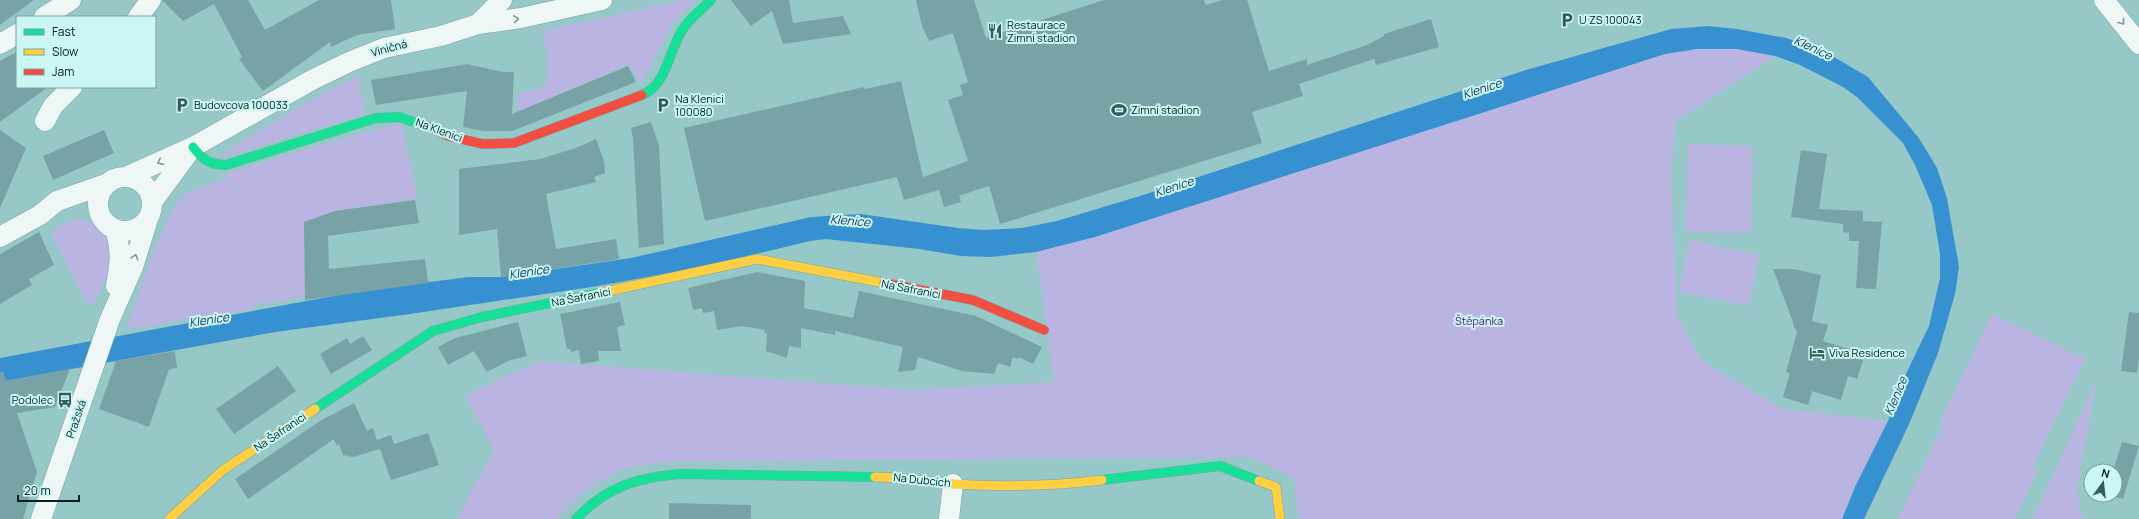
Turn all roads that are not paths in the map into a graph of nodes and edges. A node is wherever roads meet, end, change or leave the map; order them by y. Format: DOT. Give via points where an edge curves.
graph roads {
  1 [pos="71,0"];
  2 [pos="152,0"];
  3 [pos="502,0"];
  4 [pos="602,0"];
  5 [pos="711,0"];
  6 [pos="2104,0"];
  7 [pos="46,16"];
  8 [pos="139,16"];
  9 [pos="478,24"];
  10 [pos="16,35"];
  11 [pos="0,44"];
  12 [pos="2139,44"];
  13 [pos="71,88"];
  14 [pos="45,120"];
  15 [pos="193,146"];
  16 [pos="126,177"];
  17 [pos="106,184"];
  18 [pos="150,210"];
  19 [pos="40,215"];
  20 [pos="100,215"];
  21 [pos="115,229"];
  22 [pos="0,237"];
  23 [pos="110,319"];
  24 [pos="1044,330"];
  25 [pos="953,484"];
  26 [pos="41,519"];
  27 [pos="169,519"];
  28 [pos="576,519"];
  29 [pos="949,519"];
  30 [pos="1280,519"];
  1 -- 7 [label="street"];
  2 -- 8 [label="street"];
  3 -- 9 [label="street"];
  9 -- 4 [label="street, Viničná, one-way" via="521,18"];
  5 -- 15 [label="street, Na Klenici" via="684,27 659,82 652,91 514,143 483,144 448,136 420,122 399,118 376,118 226,165 214,166 204,161"];
  6 -- 12 [label="street, one-way"];
  9 -- 15 [label="street, Viničná" via="441,36 384,48 349,62"];
  10 -- 11 [label="street"];
  13 -- 14 [label="street" via="53,106"];
  15 -- 16 [label="street, Viničná, one-way"];
  15 -- 18 [label="street, Viničná"];
  16 -- 17 [label="street"];
  16 -- 18 [label="street" via="144,184 150,192"];
  17 -- 19 [label="street" via="57,201"];
  17 -- 20 [label="street" via="99,199"];
  18 -- 21 [label="street" via="139,227 128,231"];
  23 -- 18 [label="street, Pražská, one-way" via="133,267"];
  19 -- 20 [label="street" via="65,208 80,208"];
  19 -- 22 [label="street"];
  20 -- 21 [label="street" via="106,224"];
  21 -- 23 [label="street, Pražská" via="120,247 120,263"];
  23 -- 26 [label="street, Pražská"];
  24 -- 27 [label="street, Na Šafranici" via="973,300 757,259 482,318 433,331 223,470"];
  25 -- 28 [label="street, Na Dubcích" via="899,477 680,474 649,476 605,493 583,510"];
  25 -- 29 [label="street"];
  25 -- 30 [label="street, Na Dubcích" via="1067,484 1220,466 1276,487"];
}
